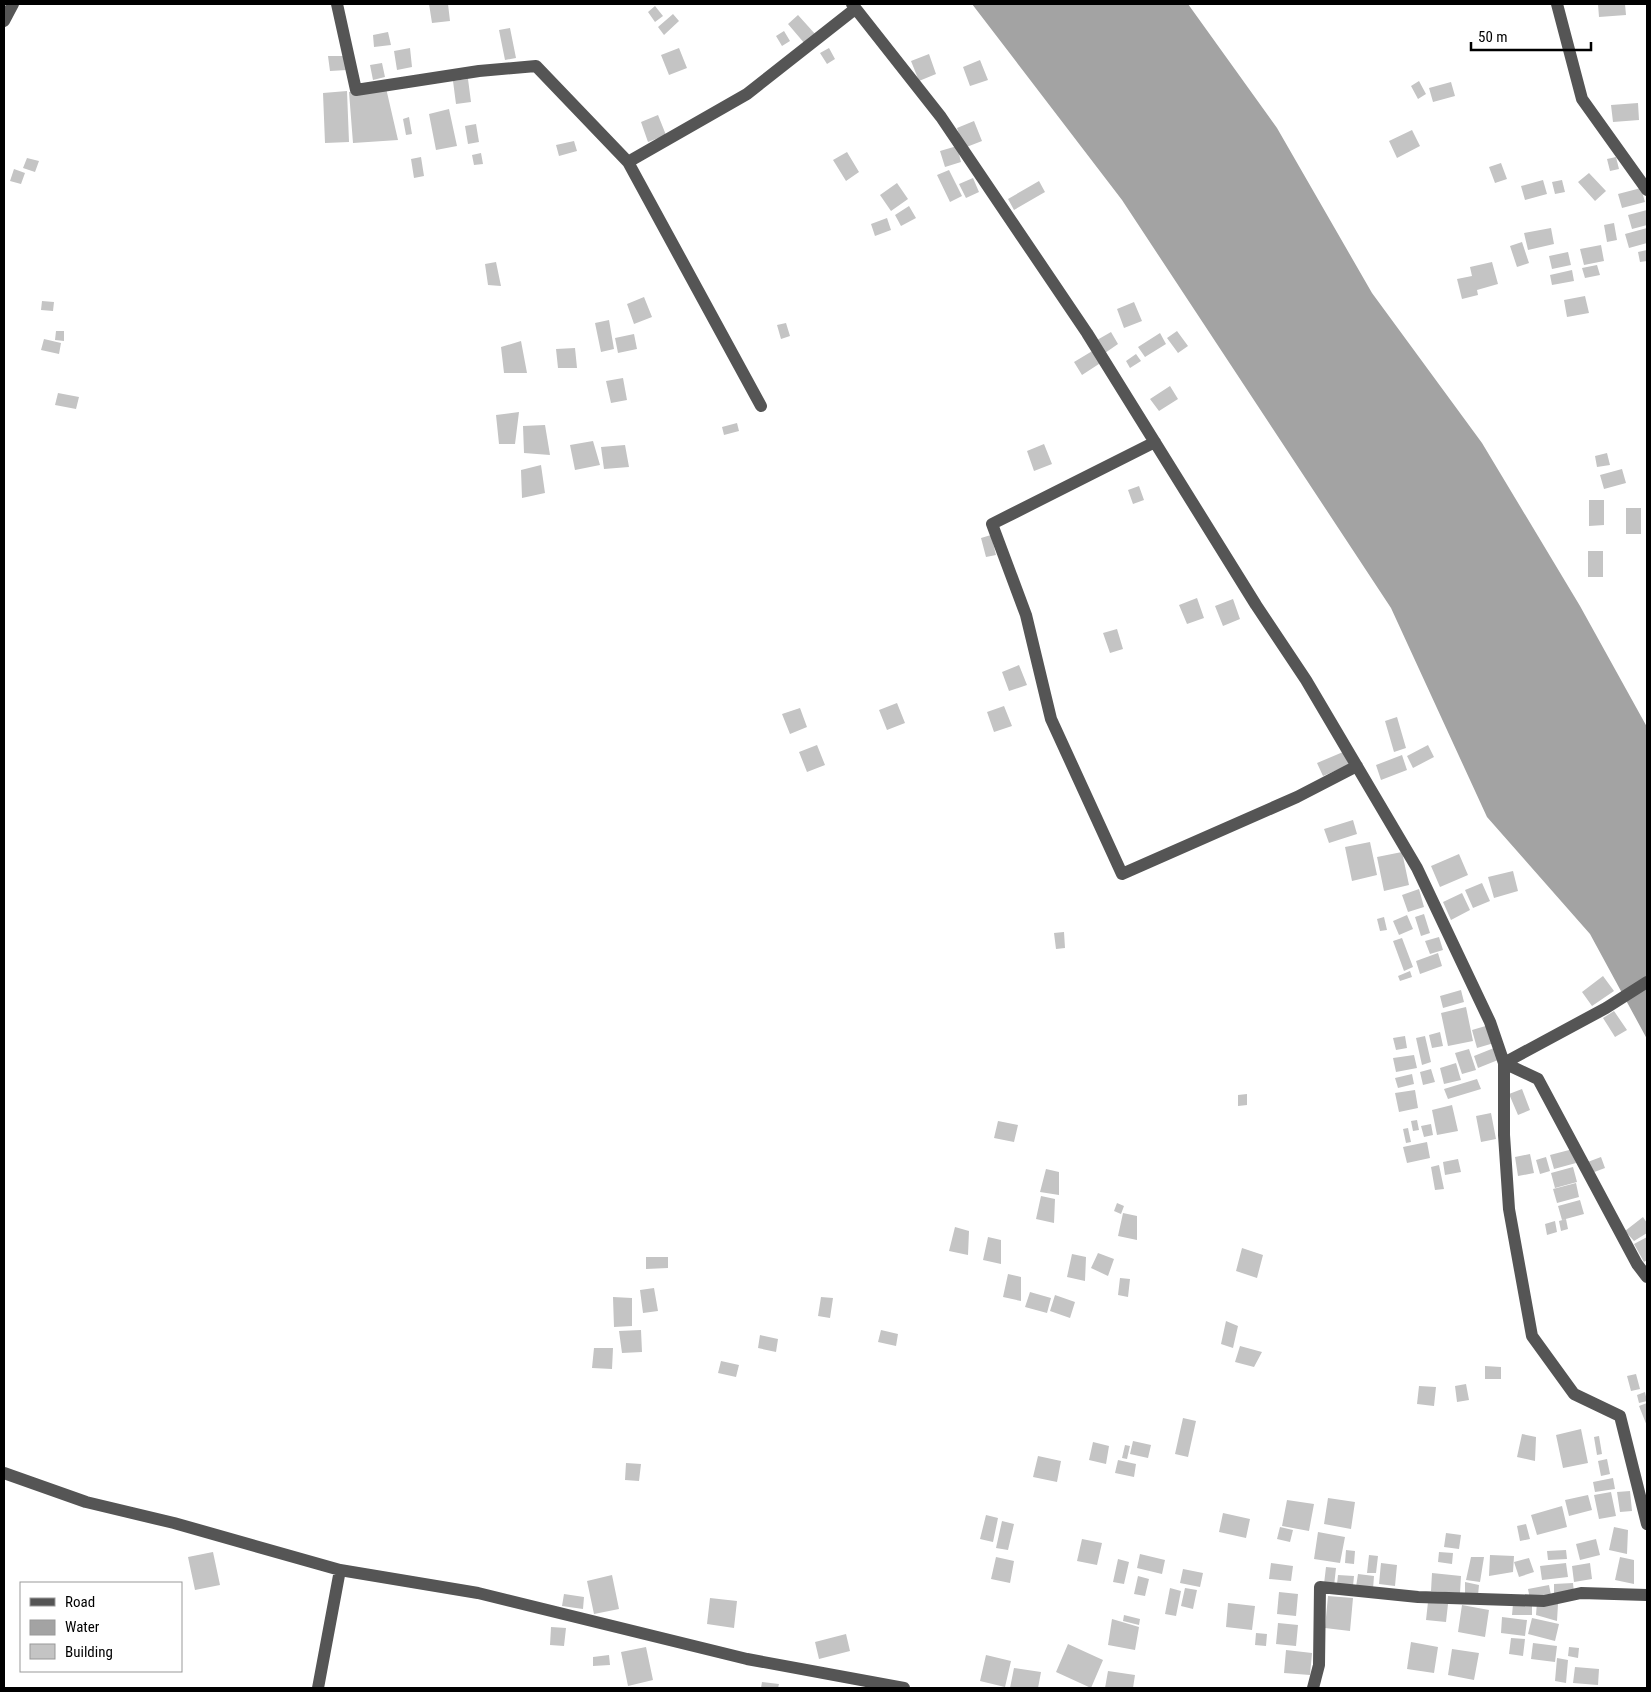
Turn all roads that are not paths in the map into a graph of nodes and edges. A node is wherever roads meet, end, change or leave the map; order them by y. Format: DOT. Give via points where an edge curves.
graph roads {
  1 [pos="12,4"];
  2 [pos="337,4"];
  3 [pos="1556,4"];
  4 [pos="854,6"];
  5 [pos="4,21"];
  6 [pos="628,162"];
  7 [pos="1647,190"];
  8 [pos="761,406"];
  9 [pos="1155,442"];
  10 [pos="1357,766"];
  11 [pos="1647,982"];
  12 [pos="1504,1062"];
  13 [pos="1647,1277"];
  14 [pos="4,1473"];
  15 [pos="1647,1524"];
  16 [pos="340,1570"];
  17 [pos="1647,1595"];
  18 [pos="318,1688"];
  19 [pos="904,1688"];
  20 [pos="1312,1688"];
  1 -- 5 [label="street"];
  2 -- 6 [label="street" via="356,90 536,66"];
  3 -- 7 [label="street" via="1582,99"];
  4 -- 6 [label="street" via="747,94"];
  4 -- 9 [label="street" via="941,117 1087,333"];
  6 -- 8 [label="street"];
  9 -- 10 [label="street"];
  9 -- 10 [label="street" via="992,524 1026,615 1051,718 1122,874 1297,797"];
  10 -- 12 [label="street" via="1417,868 1490,1022"];
  11 -- 12 [label="street" via="1606,1008"];
  12 -- 13 [label="street" via="1538,1079"];
  12 -- 15 [label="street" via="1509,1209 1532,1336 1574,1394 1620,1416"];
  14 -- 16 [label="street" via="86,1502"];
  16 -- 18 [label="street"];
  16 -- 19 [label="street" via="478,1593 747,1659"];
  17 -- 20 [label="street" via="1581,1593 1544,1601 1418,1596 1320,1587 1319,1665"];
}
